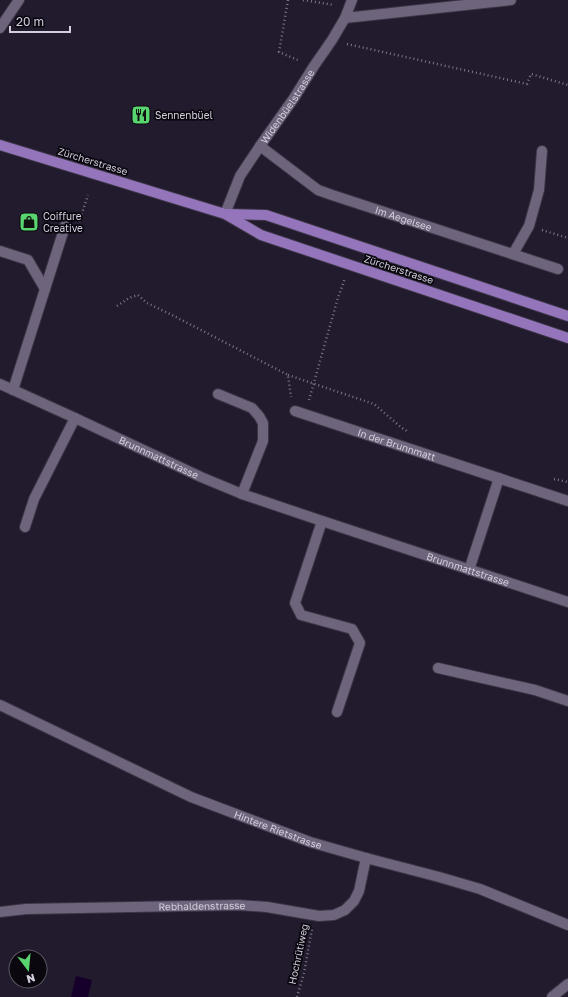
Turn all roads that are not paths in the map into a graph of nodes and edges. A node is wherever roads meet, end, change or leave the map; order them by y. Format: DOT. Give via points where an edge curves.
graph roads {
  1 [pos="19,0"];
  2 [pos="352,0"];
  3 [pos="511,0"];
  4 [pos="345,18"];
  5 [pos="0,28"];
  6 [pos="0,145"];
  7 [pos="260,146"];
  8 [pos="542,151"];
  9 [pos="225,214"];
  10 [pos="66,226"];
  11 [pos="0,251"];
  12 [pos="513,254"];
  13 [pos="558,268"];
  14 [pos="45,289"];
  15 [pos="568,316"];
  16 [pos="568,338"];
  17 [pos="0,384"];
  18 [pos="13,390"];
  19 [pos="218,394"];
  20 [pos="295,411"];
  21 [pos="75,418"];
  22 [pos="499,478"];
  23 [pos="242,494"];
  24 [pos="568,501"];
  25 [pos="322,521"];
  26 [pos="25,527"];
  27 [pos="468,570"];
  28 [pos="568,602"];
  29 [pos="438,668"];
  30 [pos="568,701"];
  31 [pos="0,705"];
  32 [pos="337,712"];
  33 [pos="366,858"];
  34 [pos="0,912"];
  35 [pos="568,925"];
  36 [pos="568,984"];
  37 [pos="552,997"];
  1 -- 5 [label="street"];
  2 -- 4 [label="street, Widenbüelstrasse"];
  3 -- 4 [label="street"];
  4 -- 7 [label="street, Widenbüelstrasse"];
  6 -- 9 [label="main road, Zürcherstrasse"];
  7 -- 9 [label="street, Widenbüelstrasse" via="240,176"];
  7 -- 12 [label="street, Im Aegelsee" via="318,190"];
  8 -- 12 [label="street" via="539,190 529,226"];
  9 -- 15 [label="main road, Zürcherstrasse" via="266,215"];
  9 -- 16 [label="main road, Zürcherstrasse" via="261,235"];
  10 -- 14 [label="street"];
  11 -- 14 [label="street" via="28,260"];
  12 -- 13 [label="street, Im Aegelsee"];
  14 -- 18 [label="street"];
  17 -- 18 [label="street, Brunnmattstrasse"];
  18 -- 21 [label="street, Brunnmattstrasse"];
  19 -- 23 [label="street" via="252,408 263,423 263,441"];
  20 -- 22 [label="street, In der Brunnmatt"];
  21 -- 23 [label="street, Brunnmattstrasse"];
  21 -- 26 [label="street" via="34,499"];
  22 -- 24 [label="street, In der Brunnmatt"];
  22 -- 27 [label="street"];
  23 -- 25 [label="street, Brunnmattstrasse"];
  25 -- 27 [label="street, Brunnmattstrasse"];
  25 -- 32 [label="street" via="295,603 301,615 352,629 360,643"];
  27 -- 28 [label="street, Brunnmattstrasse"];
  29 -- 30 [label="street" via="535,690"];
  31 -- 33 [label="street, Hintere Rietstrasse" via="192,797 310,842"];
  33 -- 34 [label="street, Rebhaldenstrasse" via="354,901 345,910 334,915 319,916 238,905 26,909"];
  33 -- 35 [label="street, Hintere Rietstrasse" via="480,889"];
  36 -- 37 [label="street"];
}
